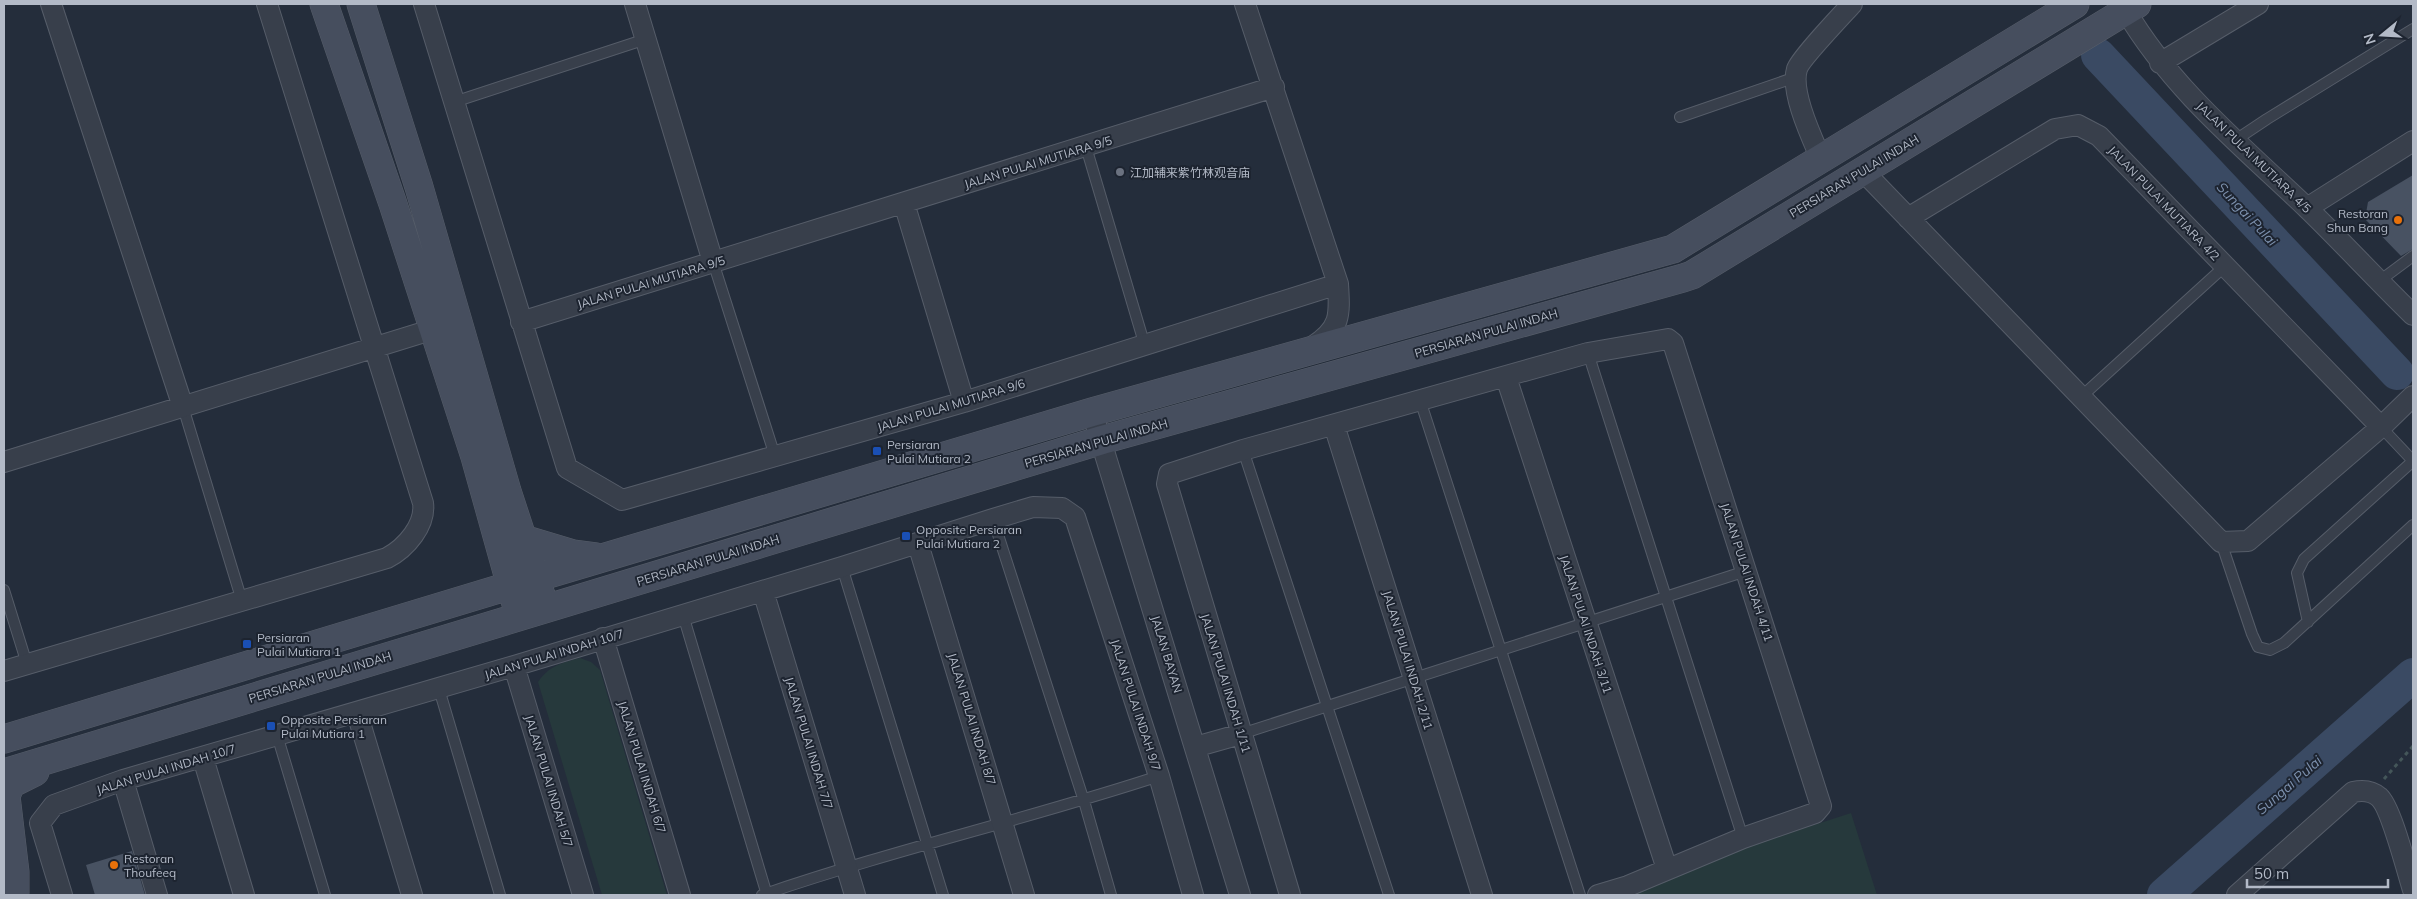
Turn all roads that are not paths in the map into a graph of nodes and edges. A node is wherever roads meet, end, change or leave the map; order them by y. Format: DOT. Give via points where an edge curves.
graph roads {
  1 [pos="51,4"];
  2 [pos="268,4"];
  3 [pos="324,4"];
  4 [pos="361,4"];
  5 [pos="424,4"];
  6 [pos="635,4"];
  7 [pos="1245,4"];
  8 [pos="1852,4"];
  9 [pos="2075,4"];
  10 [pos="2258,4"];
  11 [pos="2131,7"];
  12 [pos="2413,29"];
  13 [pos="646,39"];
  14 [pos="2160,63"];
  15 [pos="1796,76"];
  16 [pos="1274,87"];
  17 [pos="1938,89"];
  18 [pos="454,102"];
  19 [pos="1680,117"];
  20 [pos="2413,141"];
  21 [pos="2234,142"];
  22 [pos="1086,147"];
  23 [pos="1821,159"];
  24 [pos="1863,171"];
  25 [pos="1754,201"];
  26 [pos="904,203"];
  27 [pos="2307,208"];
  28 [pos="1908,218"];
  29 [pos="2413,256"];
  30 [pos="713,262"];
  31 [pos="2225,266"];
  32 [pos="2378,282"];
  33 [pos="1338,284"];
  34 [pos="2413,316"];
  35 [pos="521,322"];
  36 [pos="434,329"];
  37 [pos="1145,346"];
  38 [pos="374,347"];
  39 [pos="1302,353"];
  40 [pos="1588,353"];
  41 [pos="1506,378"];
  42 [pos="2413,396"];
  43 [pos="2081,397"];
  44 [pos="1420,400"];
  45 [pos="964,402"];
  46 [pos="183,407"];
  47 [pos="1092,412"];
  48 [pos="1334,425"];
  49 [pos="2381,427"];
  50 [pos="1102,440"];
  51 [pos="1243,450"];
  52 [pos="775,456"];
  53 [pos="2413,461"];
  54 [pos="4,462"];
  55 [pos="1075,517"];
  56 [pos="993,519"];
  57 [pos="2413,525"];
  58 [pos="511,542"];
  59 [pos="2221,542"];
  60 [pos="918,544"];
  61 [pos="603,558"];
  62 [pos="842,567"];
  63 [pos="1746,571"];
  64 [pos="523,582"];
  65 [pos="4,590"];
  66 [pos="763,591"];
  67 [pos="1666,596"];
  68 [pos="473,598"];
  69 [pos="242,601"];
  70 [pos="545,609"];
  71 [pos="683,615"];
  72 [pos="520,616"];
  73 [pos="1585,622"];
  74 [pos="2308,622"];
  75 [pos="603,638"];
  76 [pos="1501,650"];
  77 [pos="27,664"];
  78 [pos="514,666"];
  79 [pos="4,671"];
  80 [pos="1413,678"];
  81 [pos="439,689"];
  82 [pos="1329,706"];
  83 [pos="357,713"];
  84 [pos="1241,734"];
  85 [pos="277,735"];
  86 [pos="4,739"];
  87 [pos="1195,747"];
  88 [pos="84,748"];
  89 [pos="203,758"];
  90 [pos="4,773"];
  91 [pos="1159,776"];
  92 [pos="123,780"];
  93 [pos="1084,801"];
  94 [pos="1003,822"];
  95 [pos="1743,838"];
  96 [pos="928,843"];
  97 [pos="4,856"];
  98 [pos="847,868"];
  99 [pos="1667,869"];
  100 [pos="11,887"];
  101 [pos="2413,890"];
  102 [pos="2241,894"];
  103 [pos="62,895"];
  104 [pos="158,895"];
  105 [pos="244,895"];
  106 [pos="325,895"];
  107 [pos="412,895"];
  108 [pos="500,895"];
  109 [pos="583,895"];
  110 [pos="680,895"];
  111 [pos="765,895"];
  112 [pos="855,895"];
  113 [pos="943,895"];
  114 [pos="1024,895"];
  115 [pos="1111,895"];
  116 [pos="1193,895"];
  117 [pos="1240,895"];
  118 [pos="1290,895"];
  119 [pos="1389,895"];
  120 [pos="1482,895"];
  121 [pos="1580,895"];
  122 [pos="1598,895"];
  1 -- 46 [label="street"];
  2 -- 38 [label="street"];
  3 -- 36 [label="main road"];
  4 -- 58 [label="main road" via="419,187"];
  5 -- 18 [label="street"];
  6 -- 13 [label="street"];
  7 -- 16 [label="street"];
  8 -- 15 [label="street" via="1798,68"];
  9 -- 17 [label="main road"];
  10 -- 14 [label="street"];
  11 -- 14 [label="street, JALAN PULAI MUTIARA 4/5" via="2144,42"];
  11 -- 24 [label="main road, PERSIARAN PULAI INDAH"];
  12 -- 21 [label="lane" via="2267,118"];
  13 -- 18 [label="lane"];
  13 -- 30 [label="street"];
  14 -- 21 [label="street, JALAN PULAI MUTIARA 4/5"];
  15 -- 19 [label="lane"];
  15 -- 23 [label="street" via="1804,116"];
  16 -- 22 [label="street, JALAN PULAI MUTIARA 9/5"];
  16 -- 33 [label="street"];
  17 -- 23 [label="main road"];
  17 -- 24 [label="main road" via="1874,149"];
  18 -- 35 [label="street"];
  20 -- 27 [label="street"];
  21 -- 27 [label="street, JALAN PULAI MUTIARA 4/5"];
  22 -- 26 [label="street, JALAN PULAI MUTIARA 9/5"];
  22 -- 37 [label="lane"];
  23 -- 25 [label="main road"];
  24 -- 25 [label="main road" via="1832,172"];
  24 -- 28 [label="street"];
  24 -- 50 [label="main road, PERSIARAN PULAI INDAH" via="1692,275"];
  25 -- 39 [label="main road" via="1674,249"];
  26 -- 30 [label="street, JALAN PULAI MUTIARA 9/5"];
  26 -- 45 [label="street"];
  27 -- 32 [label="street, JALAN PULAI MUTIARA 4/5"];
  28 -- 31 [label="street, JALAN PULAI MUTIARA 4/2" via="2055,128 2078,125 2099,136"];
  28 -- 43 [label="street"];
  29 -- 32 [label="lane"];
  30 -- 35 [label="street, JALAN PULAI MUTIARA 9/5"];
  30 -- 52 [label="lane"];
  31 -- 43 [label="lane"];
  31 -- 49 [label="street, JALAN PULAI MUTIARA 4/2"];
  32 -- 34 [label="street, JALAN PULAI MUTIARA 4/5"];
  33 -- 37 [label="street, JALAN PULAI MUTIARA 9/6"];
  33 -- 39 [label="street" via="1340,314 1334,327 1324,339"];
  35 -- 52 [label="street, JALAN PULAI MUTIARA 9/6" via="567,468 622,500"];
  36 -- 38 [label="street"];
  36 -- 58 [label="main road" via="475,457"];
  37 -- 45 [label="street, JALAN PULAI MUTIARA 9/6"];
  38 -- 46 [label="street"];
  38 -- 69 [label="street" via="423,503 424,517 402,550 387,558"];
  39 -- 47 [label="main road"];
  40 -- 41 [label="street"];
  40 -- 63 [label="street, JALAN PULAI INDAH 4/11" via="1663,339 1673,342"];
  40 -- 67 [label="lane"];
  41 -- 44 [label="street"];
  41 -- 73 [label="street, JALAN PULAI INDAH 3/11"];
  42 -- 49 [label="street"];
  43 -- 59 [label="street"];
  44 -- 48 [label="street"];
  44 -- 76 [label="lane"];
  45 -- 52 [label="street, JALAN PULAI MUTIARA 9/6"];
  46 -- 54 [label="street"];
  46 -- 69 [label="lane"];
  47 -- 50 [label="street, JALAN BAYAN"];
  47 -- 61 [label="main road"];
  48 -- 51 [label="street"];
  48 -- 80 [label="street, JALAN PULAI INDAH 2/11"];
  49 -- 53 [label="lane"];
  49 -- 59 [label="street" via="2248,541"];
  50 -- 70 [label="main road, PERSIARAN PULAI INDAH"];
  50 -- 87 [label="street, JALAN BAYAN"];
  51 -- 82 [label="lane"];
  51 -- 84 [label="street, JALAN PULAI INDAH 1/11" via="1171,472 1167,479"];
  53 -- 74 [label="lane" via="2304,559 2298,573"];
  55 -- 56 [label="street, JALAN PULAI INDAH 10/7" via="1062,508 1034,507"];
  55 -- 91 [label="street, JALAN PULAI INDAH 9/7"];
  56 -- 60 [label="street, JALAN PULAI INDAH 10/7"];
  56 -- 93 [label="lane"];
  57 -- 74 [label="lane"];
  58 -- 61 [label="main road"];
  58 -- 64 [label="main road"];
  58 -- 68 [label="main road"];
  59 -- 74 [label="lane" via="2258,647 2270,650 2284,643"];
  60 -- 62 [label="street, JALAN PULAI INDAH 10/7"];
  60 -- 94 [label="street, JALAN PULAI INDAH 8/7"];
  61 -- 64 [label="main road"];
  62 -- 66 [label="street, JALAN PULAI INDAH 10/7"];
  62 -- 96 [label="lane"];
  63 -- 67 [label="lane"];
  63 -- 95 [label="street, JALAN PULAI INDAH 4/11" via="1821,806 1814,813"];
  64 -- 68 [label="main road"];
  64 -- 70 [label="main road"];
  64 -- 72 [label="main road"];
  65 -- 77 [label="lane"];
  66 -- 71 [label="street, JALAN PULAI INDAH 10/7"];
  66 -- 98 [label="street, JALAN PULAI INDAH 7/7"];
  67 -- 73 [label="lane"];
  67 -- 95 [label="lane"];
  68 -- 86 [label="main road"];
  69 -- 77 [label="street"];
  70 -- 72 [label="main road, PERSIARAN PULAI INDAH"];
  71 -- 75 [label="street, JALAN PULAI INDAH 10/7"];
  71 -- 111 [label="lane"];
  72 -- 88 [label="main road, PERSIARAN PULAI INDAH"];
  73 -- 76 [label="lane"];
  73 -- 99 [label="street, JALAN PULAI INDAH 3/11"];
  75 -- 78 [label="street, JALAN PULAI INDAH 10/7"];
  75 -- 110 [label="street, JALAN PULAI INDAH 6/7"];
  76 -- 80 [label="lane"];
  76 -- 121 [label="lane"];
  77 -- 79 [label="street"];
  78 -- 81 [label="street, JALAN PULAI INDAH 10/7"];
  78 -- 109 [label="street, JALAN PULAI INDAH 5/7"];
  80 -- 82 [label="lane"];
  80 -- 120 [label="street, JALAN PULAI INDAH 2/11"];
  81 -- 83 [label="street, JALAN PULAI INDAH 10/7"];
  81 -- 108 [label="lane"];
  82 -- 84 [label="lane"];
  82 -- 119 [label="lane"];
  83 -- 85 [label="street, JALAN PULAI INDAH 10/7"];
  83 -- 107 [label="street"];
  84 -- 87 [label="street"];
  84 -- 118 [label="street, JALAN PULAI INDAH 1/11"];
  85 -- 89 [label="street, JALAN PULAI INDAH 10/7"];
  85 -- 106 [label="lane"];
  87 -- 117 [label="street, JALAN BAYAN"];
  88 -- 90 [label="main road, PERSIARAN PULAI INDAH"];
  88 -- 100 [label="main road" via="7,788 15,872"];
  89 -- 92 [label="street, JALAN PULAI INDAH 10/7"];
  89 -- 105 [label="street"];
  91 -- 93 [label="lane"];
  91 -- 116 [label="street, JALAN PULAI INDAH 9/7"];
  92 -- 103 [label="street, JALAN PULAI INDAH 10/7" via="54,805 40,823"];
  92 -- 104 [label="street"];
  93 -- 94 [label="lane"];
  93 -- 115 [label="lane"];
  94 -- 96 [label="lane"];
  94 -- 114 [label="street, JALAN PULAI INDAH 8/7"];
  95 -- 99 [label="street"];
  96 -- 98 [label="lane"];
  96 -- 113 [label="lane"];
  97 -- 100 [label="main road"];
  98 -- 111 [label="lane"];
  98 -- 112 [label="street, JALAN PULAI INDAH 7/7"];
  99 -- 122 [label="street"];
  101 -- 102 [label="street" via="2387,810 2380,798 2363,790 2353,792"];
}
